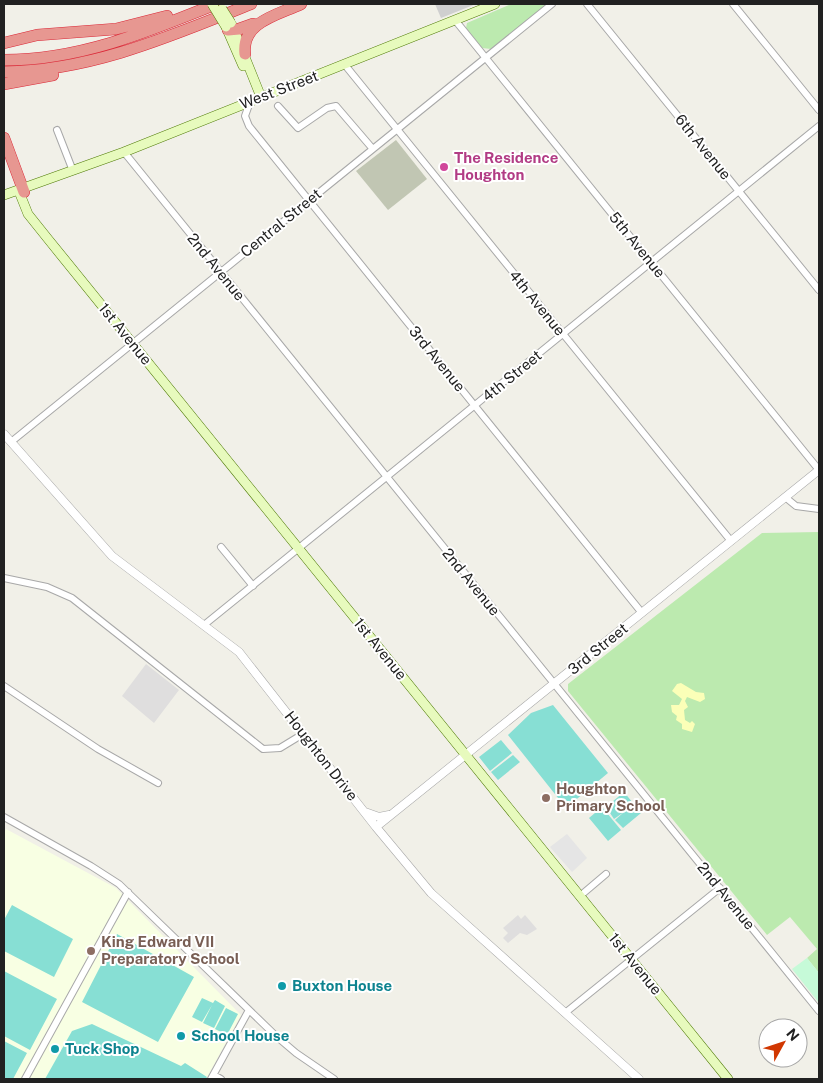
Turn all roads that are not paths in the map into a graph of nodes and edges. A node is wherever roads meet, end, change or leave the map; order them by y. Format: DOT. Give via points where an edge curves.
graph roads {
  1 [pos="212,4"];
  2 [pos="218,4"];
  3 [pos="251,4"];
  4 [pos="296,4"];
  5 [pos="301,4"];
  6 [pos="495,4"];
  7 [pos="552,4"];
  8 [pos="587,4"];
  9 [pos="733,4"];
  10 [pos="201,10"];
  11 [pos="455,20"];
  12 [pos="230,28"];
  13 [pos="4,43"];
  14 [pos="245,54"];
  15 [pos="485,58"];
  16 [pos="4,60"];
  17 [pos="82,63"];
  18 [pos="345,64"];
  19 [pos="4,72"];
  20 [pos="4,84"];
  21 [pos="255,99"];
  22 [pos="278,106"];
  23 [pos="819,110"];
  24 [pos="819,126"];
  25 [pos="57,130"];
  26 [pos="397,130"];
  27 [pos="4,138"];
  28 [pos="372,148"];
  29 [pos="124,152"];
  30 [pos="4,154"];
  31 [pos="72,171"];
  32 [pos="21,191"];
  33 [pos="739,191"];
  34 [pos="4,195"];
  35 [pos="4,201"];
  36 [pos="308,201"];
  37 [pos="651,263"];
  38 [pos="220,272"];
  39 [pos="819,290"];
  40 [pos="562,334"];
  41 [pos="132,344"];
  42 [pos="475,406"];
  43 [pos="4,434"];
  44 [pos="11,442"];
  45 [pos="819,470"];
  46 [pos="387,477"];
  47 [pos="785,497"];
  48 [pos="819,509"];
  49 [pos="731,542"];
  50 [pos="221,547"];
  51 [pos="299,549"];
  52 [pos="4,578"];
  53 [pos="253,586"];
  54 [pos="642,613"];
  55 [pos="204,625"];
  56 [pos="554,684"];
  57 [pos="4,686"];
  58 [pos="303,734"];
  59 [pos="466,756"];
  60 [pos="158,783"];
  61 [pos="363,811"];
  62 [pos="394,814"];
  63 [pos="5,821"];
  64 [pos="376,827"];
  65 [pos="606,874"];
  66 [pos="720,888"];
  67 [pos="128,892"];
  68 [pos="580,896"];
  69 [pos="631,960"];
  70 [pos="249,1010"];
  71 [pos="819,1011"];
  72 [pos="565,1013"];
  73 [pos="213,1077"];
  74 [pos="25,1079"];
  75 [pos="221,1079"];
  76 [pos="334,1079"];
  77 [pos="639,1079"];
  78 [pos="728,1079"];
  1 -- 12 [label="main road, bridge"];
  2 -- 10 [label="highway"];
  2 -- 12 [label="main road, bridge"];
  3 -- 17 [label="highway" via="143,45"];
  4 -- 12 [label="highway" via="247,27"];
  5 -- 14 [label="highway" via="252,28 245,39"];
  6 -- 11 [label="main road, West Street"];
  7 -- 15 [label="street, Central Street"];
  8 -- 33 [label="street, 6th Avenue"];
  9 -- 23 [label="street"];
  10 -- 13 [label="highway" via="182,11 116,29 37,35"];
  10 -- 16 [label="highway" via="86,50 42,58"];
  11 -- 15 [label="street, 5th Avenue"];
  11 -- 18 [label="main road, West Street"];
  12 -- 14 [label="main road"];
  12 -- 21 [label="main road"];
  14 -- 21 [label="main road"];
  15 -- 26 [label="street, Central Street"];
  15 -- 37 [label="street, 5th Avenue"];
  17 -- 19 [label="highway"];
  17 -- 20 [label="highway" via="61,73"];
  18 -- 21 [label="main road, West Street"];
  18 -- 26 [label="street, 4th Avenue"];
  21 -- 29 [label="main road, West Street"];
  21 -- 36 [label="street, 3rd Avenue" via="245,116 247,123"];
  22 -- 28 [label="street" via="298,128 327,108 336,106"];
  24 -- 33 [label="street, 4th Street"];
  25 -- 31 [label="street"];
  26 -- 28 [label="street, Central Street"];
  26 -- 40 [label="street, 4th Avenue"];
  27 -- 32 [label="highway"];
  28 -- 36 [label="street, Central Street"];
  29 -- 31 [label="main road, West Street"];
  29 -- 38 [label="street, 2nd Avenue"];
  30 -- 32 [label="highway"];
  31 -- 32 [label="main road, West Street"];
  32 -- 34 [label="main road, West Street"];
  32 -- 35 [label="main road, West Street"];
  32 -- 41 [label="main road, 1st Avenue" via="32,218"];
  33 -- 37 [label="street, 4th Street"];
  33 -- 39 [label="street, 6th Avenue"];
  36 -- 38 [label="street, Central Street"];
  36 -- 42 [label="street, 3rd Avenue"];
  37 -- 40 [label="street, 4th Street"];
  37 -- 45 [label="street, 5th Avenue"];
  38 -- 41 [label="street, Central Street"];
  38 -- 46 [label="street, 2nd Avenue"];
  40 -- 42 [label="street, 4th Street"];
  40 -- 49 [label="street, 4th Avenue"];
  41 -- 44 [label="street, Central Street"];
  41 -- 51 [label="main road, 1st Avenue"];
  42 -- 46 [label="street, 4th Street"];
  42 -- 54 [label="street, 3rd Avenue"];
  43 -- 44 [label="street, Houghton Drive"];
  44 -- 55 [label="street, Houghton Drive" via="115,559"];
  45 -- 47 [label="street, 3rd Street"];
  46 -- 51 [label="street, 4th Street"];
  46 -- 56 [label="street, 2nd Avenue"];
  47 -- 48 [label="street" via="796,506"];
  47 -- 49 [label="street, 3rd Street"];
  49 -- 54 [label="street, 3rd Street"];
  50 -- 53 [label="street"];
  51 -- 53 [label="street, 4th Street"];
  51 -- 59 [label="main road, 1st Avenue"];
  52 -- 58 [label="street" via="47,587 72,598 263,749 280,748"];
  53 -- 55 [label="street, 4th Street"];
  54 -- 56 [label="street, 3rd Street"];
  55 -- 58 [label="street, Houghton Drive" via="239,652"];
  56 -- 59 [label="street, 3rd Street"];
  56 -- 66 [label="street, 2nd Avenue"];
  57 -- 60 [label="street"];
  58 -- 61 [label="street, Houghton Drive"];
  59 -- 62 [label="street, 3rd Street"];
  59 -- 68 [label="main road, 1st Avenue"];
  61 -- 62 [label="street" via="378,817"];
  61 -- 64 [label="street, Houghton Drive"];
  62 -- 64 [label="street, 3rd Street"];
  63 -- 67 [label="street" via="104,873"];
  64 -- 72 [label="street, Houghton Drive" via="431,893"];
  65 -- 68 [label="street"];
  66 -- 69 [label="street"];
  66 -- 71 [label="street, 2nd Avenue"];
  67 -- 70 [label="street"];
  67 -- 74 [label="street"];
  68 -- 69 [label="main road, 1st Avenue"];
  69 -- 72 [label="street"];
  69 -- 78 [label="main road, 1st Avenue"];
  70 -- 73 [label="street"];
  70 -- 76 [label="street" via="288,1047"];
  72 -- 77 [label="street, Houghton Drive"];
  73 -- 75 [label="street"];
}
